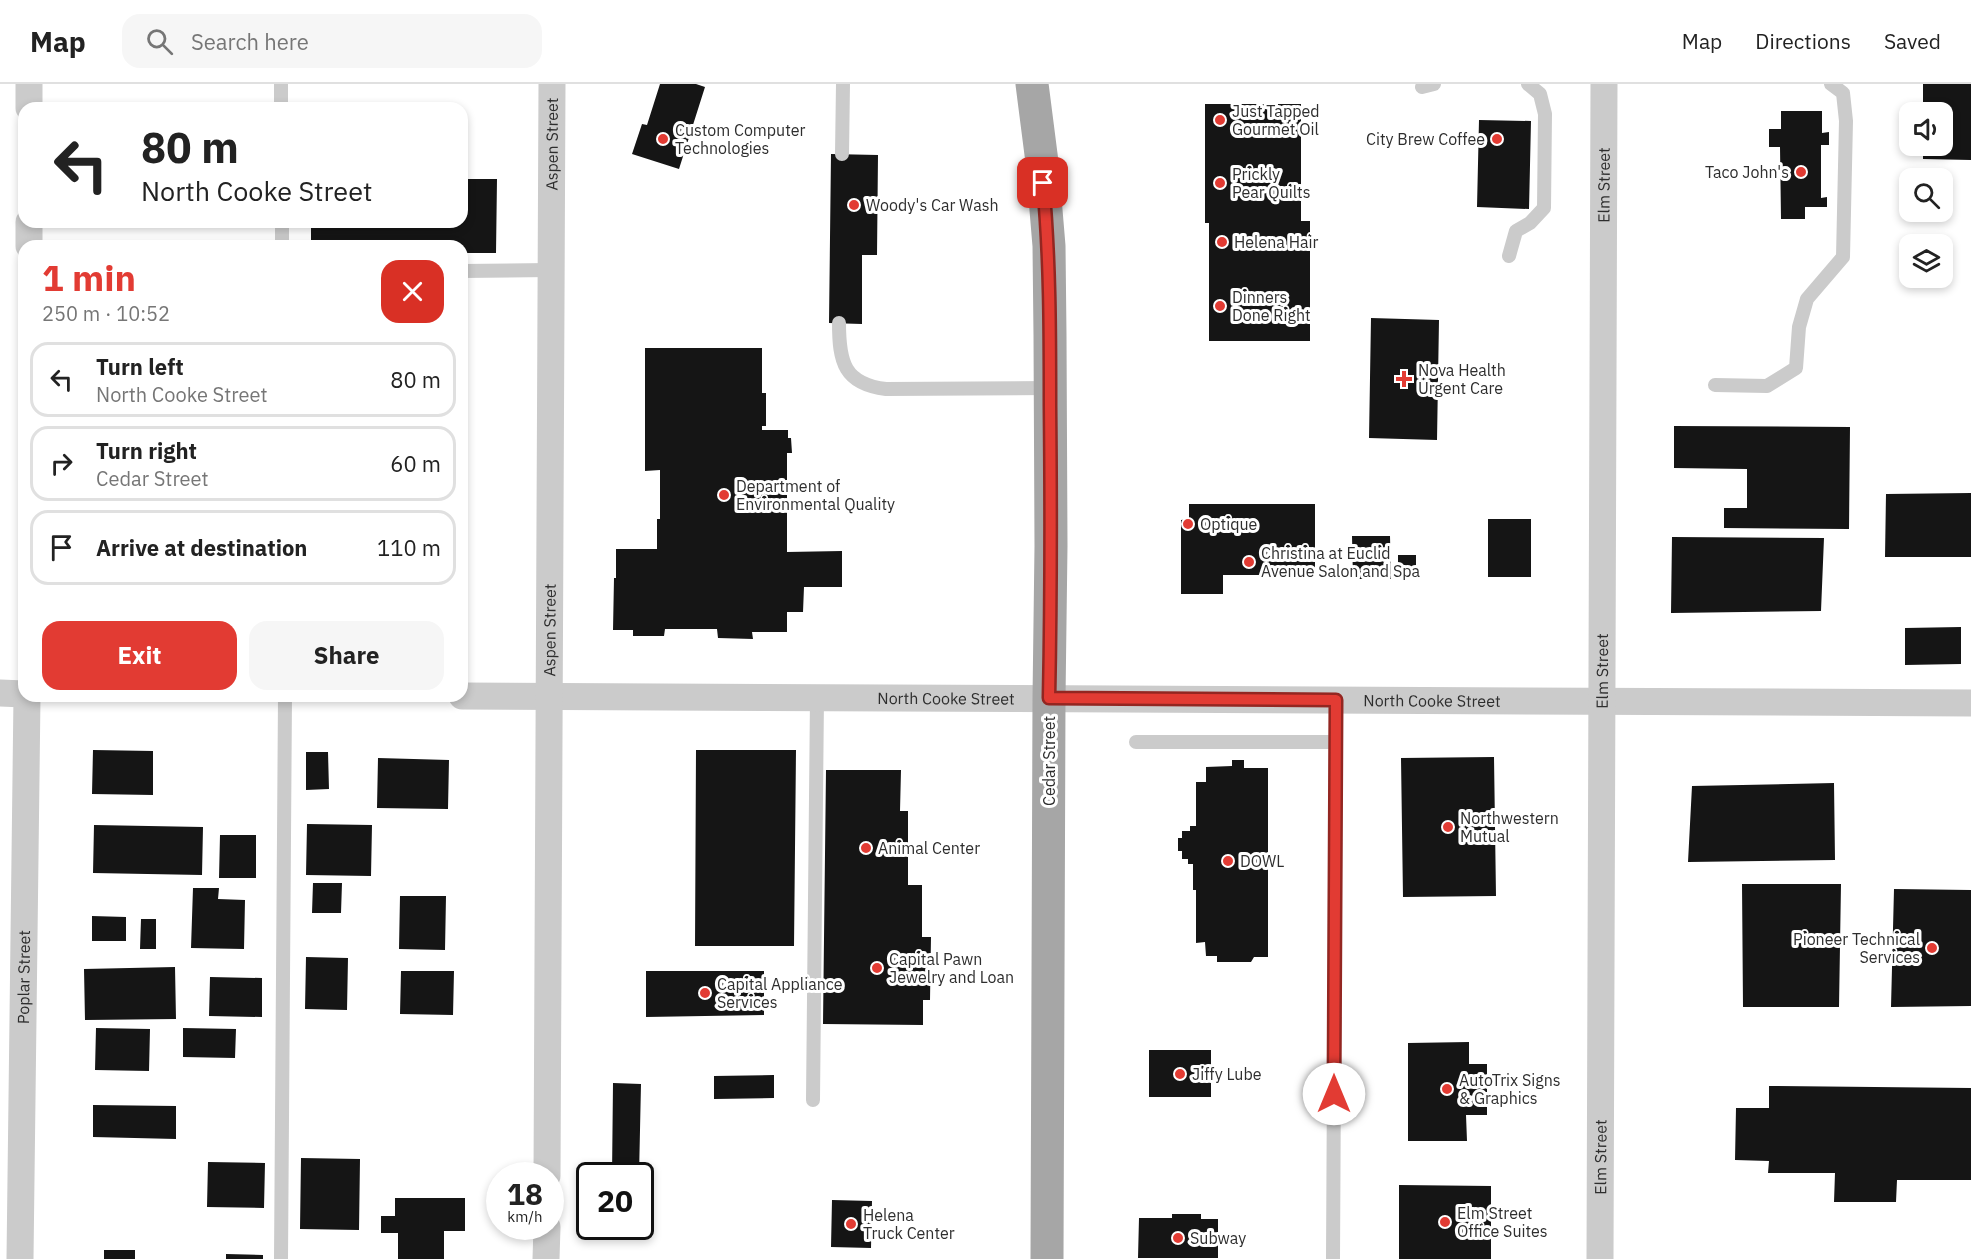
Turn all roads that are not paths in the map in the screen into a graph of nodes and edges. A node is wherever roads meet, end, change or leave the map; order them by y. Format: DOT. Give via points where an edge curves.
graph roads {
  1 [pos="29,84"];
  2 [pos="281,84"];
  3 [pos="552,84"];
  4 [pos="843,84"];
  5 [pos="1032,84"];
  6 [pos="1528,84"];
  7 [pos="1604,84"];
  8 [pos="1831,84"];
  9 [pos="29,102"];
  10 [pos="281,102"];
  11 [pos="842,154"];
  12 [pos="1509,256"];
  13 [pos="550,270"];
  14 [pos="468,271"];
  15 [pos="839,323"];
  16 [pos="1715,385"];
  17 [pos="1050,388"];
  18 [pos="0,693"];
  19 [pos="18,694"];
  20 [pos="468,696"];
  21 [pos="548,696"];
  22 [pos="817,697"];
  23 [pos="1049,698"];
  24 [pos="1336,700"];
  25 [pos="1601,701"];
  26 [pos="26,702"];
  27 [pos="285,702"];
  28 [pos="1971,703"];
  29 [pos="1136,742"];
  30 [pos="1336,742"];
  31 [pos="813,1100"];
  32 [pos="547,1162"];
  33 [pos="547,1240"];
  34 [pos="20,1259"];
  35 [pos="281,1259"];
  36 [pos="546,1259"];
  37 [pos="1047,1259"];
  38 [pos="1333,1259"];
  39 [pos="1600,1259"];
  1 -- 9 [label="street"];
  2 -- 10 [label="lane"];
  3 -- 13 [label="street, Aspen Street"];
  4 -- 11 [label="lane"];
  5 -- 17 [label="main road, Cedar Street" via="1049,246"];
  6 -- 12 [label="lane" via="1540,94 1545,114 1544,208 1516,231"];
  7 -- 25 [label="street, Elm Street"];
  8 -- 16 [label="lane" via="1843,93 1846,121 1843,257 1807,299 1799,327 1796,369 1767,386"];
  13 -- 14 [label="lane"];
  13 -- 21 [label="street, Aspen Street"];
  15 -- 17 [label="lane" via="843,361 853,378 870,387"];
  17 -- 23 [label="main road, Cedar Street"];
  18 -- 19 [label="street"];
  20 -- 21 [label="street, North Cooke Street"];
  21 -- 22 [label="street, North Cooke Street"];
  21 -- 32 [label="street, Aspen Street"];
  22 -- 23 [label="street, North Cooke Street"];
  22 -- 31 [label="lane"];
  23 -- 24 [label="street, North Cooke Street"];
  23 -- 37 [label="main road, Cedar Street"];
  24 -- 25 [label="street, North Cooke Street"];
  24 -- 30 [label="lane"];
  25 -- 28 [label="street, North Cooke Street"];
  25 -- 39 [label="street, Elm Street"];
  26 -- 34 [label="street, Poplar Street"];
  27 -- 35 [label="lane"];
  29 -- 30 [label="lane"];
  30 -- 38 [label="lane"];
  33 -- 36 [label="street"];
}
